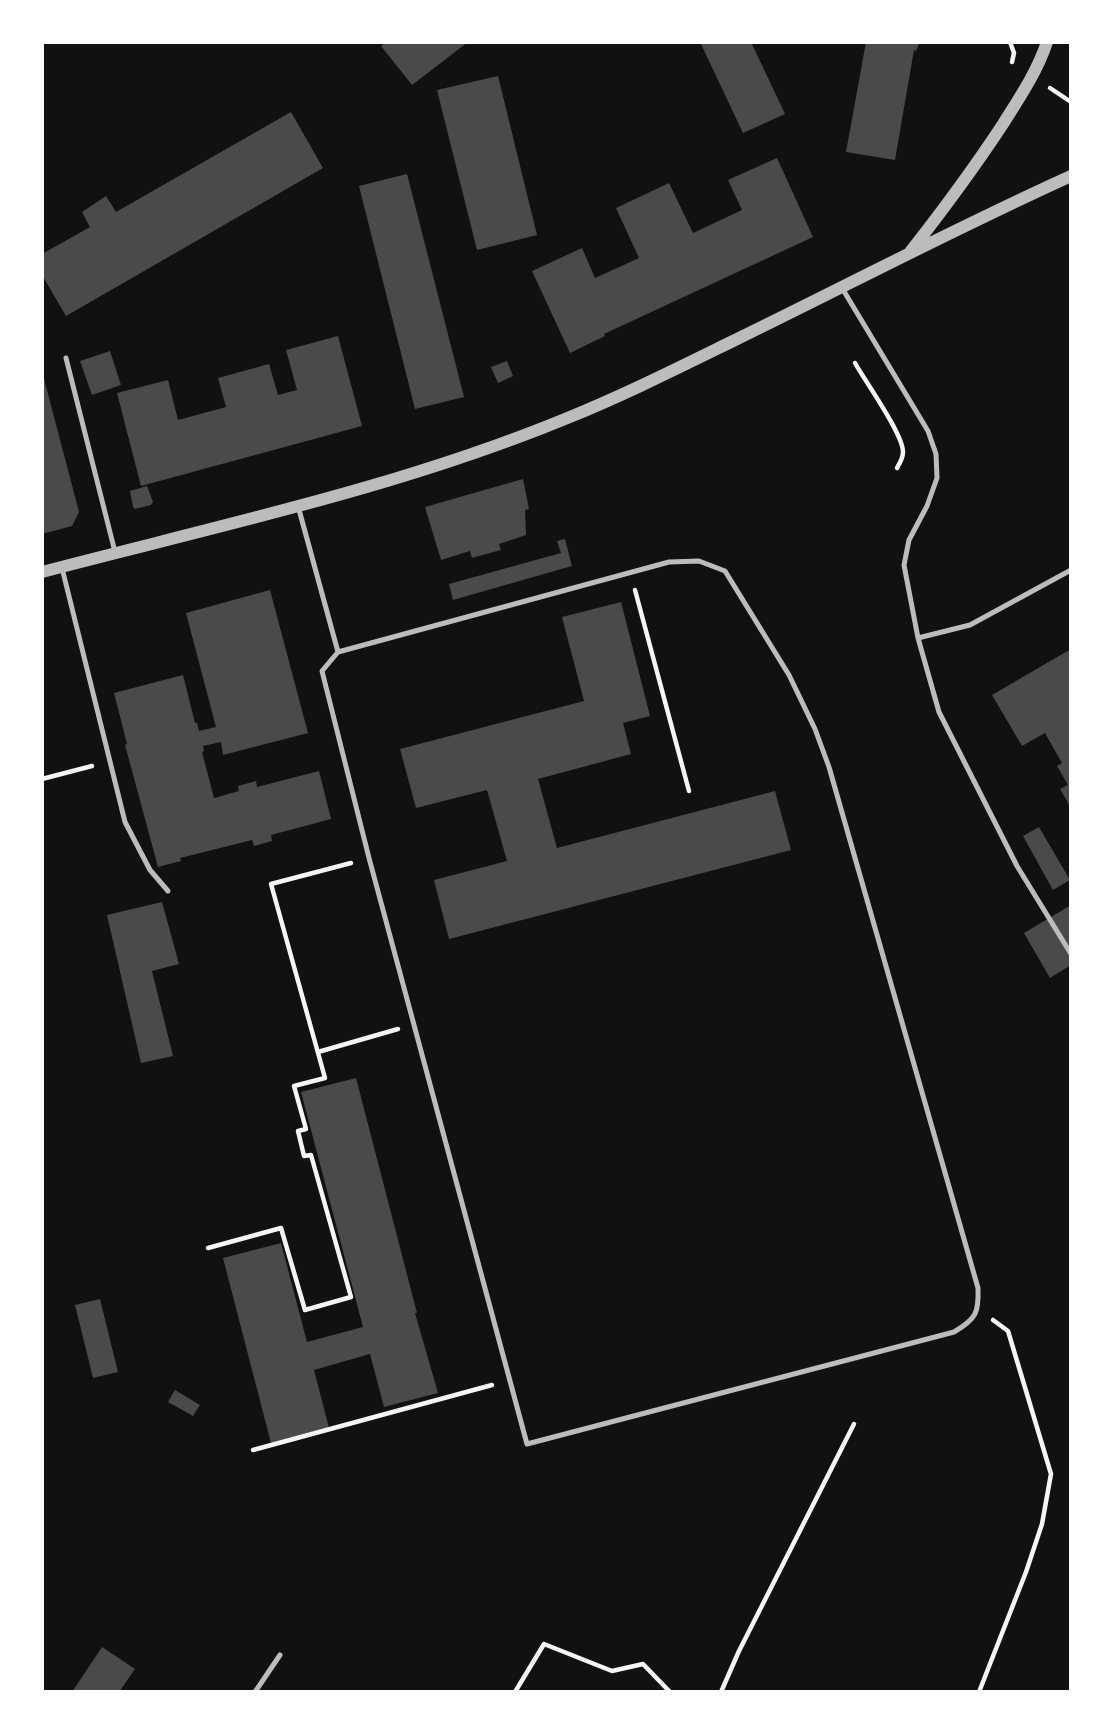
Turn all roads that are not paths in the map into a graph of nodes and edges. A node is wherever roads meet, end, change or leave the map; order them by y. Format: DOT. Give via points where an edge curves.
graph roads {
  1 [pos="1047,42"];
  2 [pos="1071,176"];
  3 [pos="908,254"];
  4 [pos="842,288"];
  5 [pos="66,358"];
  6 [pos="298,506"];
  7 [pos="115,552"];
  8 [pos="61,567"];
  9 [pos="1071,570"];
  10 [pos="42,572"];
  11 [pos="918,638"];
  12 [pos="338,652"];
  13 [pos="169,891"];
  14 [pos="1071,954"];
  15 [pos="280,1655"];
  16 [pos="255,1692"];
  1 -- 3 [label="street" via="1021,97 969,176"];
  2 -- 3 [label="street"];
  3 -- 4 [label="street"];
  4 -- 6 [label="street" via="563,420 440,466"];
  4 -- 11 [label="lane" via="928,431 936,454 937,478 909,540 904,565"];
  5 -- 7 [label="lane"];
  6 -- 7 [label="street"];
  6 -- 12 [label="lane"];
  7 -- 8 [label="street"];
  8 -- 10 [label="street"];
  8 -- 13 [label="lane" via="125,822 150,870"];
  9 -- 11 [label="lane" via="970,625"];
  11 -- 14 [label="lane" via="939,712 1017,866"];
  12 -- 12 [label="lane" via="322,671 527,1444 954,1332 970,1322 979,1308 978,1288 830,767 789,675 724,571 699,561 669,562"];
  15 -- 16 [label="lane"];
}
